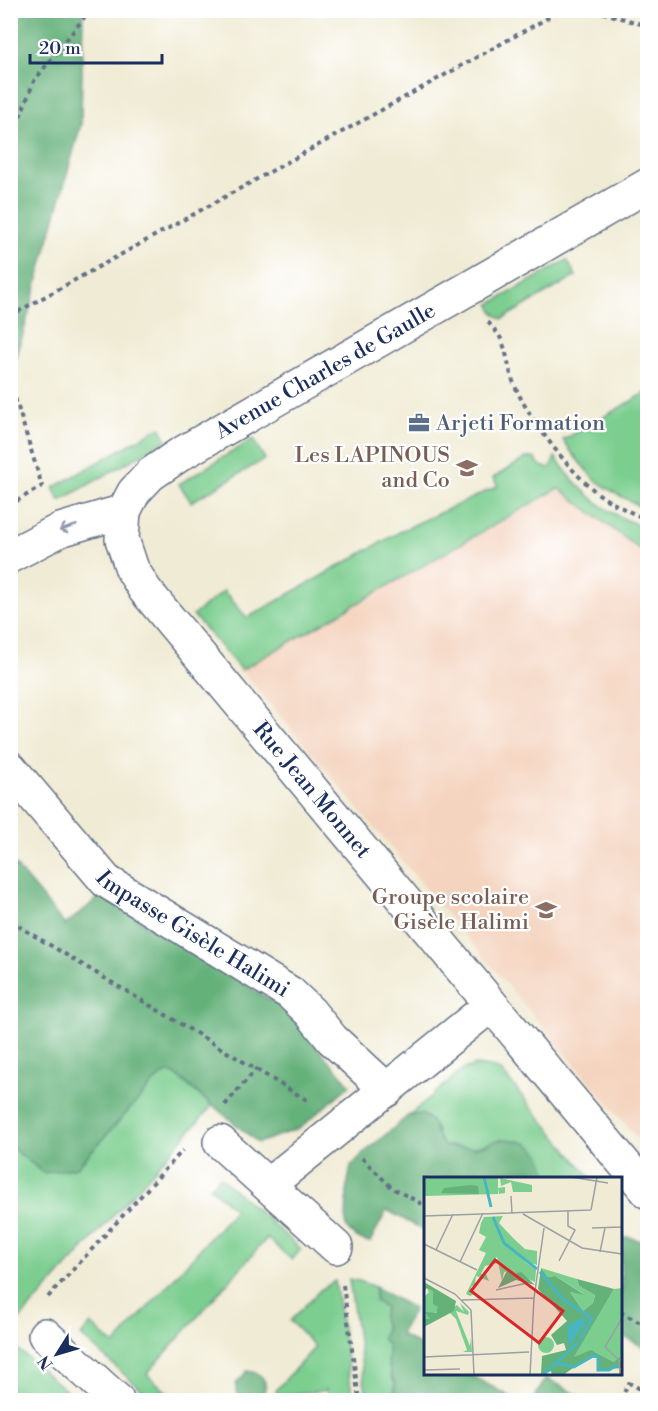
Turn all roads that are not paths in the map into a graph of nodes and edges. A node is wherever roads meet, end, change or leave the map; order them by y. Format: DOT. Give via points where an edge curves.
graph roads {
  1 [pos="648,185"];
  2 [pos="124,511"];
  3 [pos="10,556"];
  4 [pos="10,768"];
  5 [pos="491,1005"];
  6 [pos="387,1090"];
  7 [pos="220,1142"];
  8 [pos="268,1185"];
  9 [pos="648,1192"];
  10 [pos="336,1247"];
  11 [pos="45,1335"];
  12 [pos="117,1401"];
  1 -- 2 [label="street, Avenue Charles de Gaulle" via="169,462 134,492"];
  2 -- 3 [label="street, one-way" via="60,530"];
  2 -- 5 [label="street, Rue Jean Monnet" via="122,539 132,569 145,590"];
  4 -- 6 [label="street, Impasse Gisèle Halimi" via="106,881 290,993"];
  5 -- 6 [label="street"];
  5 -- 9 [label="street, Rue Jean Monnet"];
  6 -- 8 [label="street"];
  7 -- 8 [label="street"];
  8 -- 10 [label="street"];
  11 -- 12 [label="street"];
}
